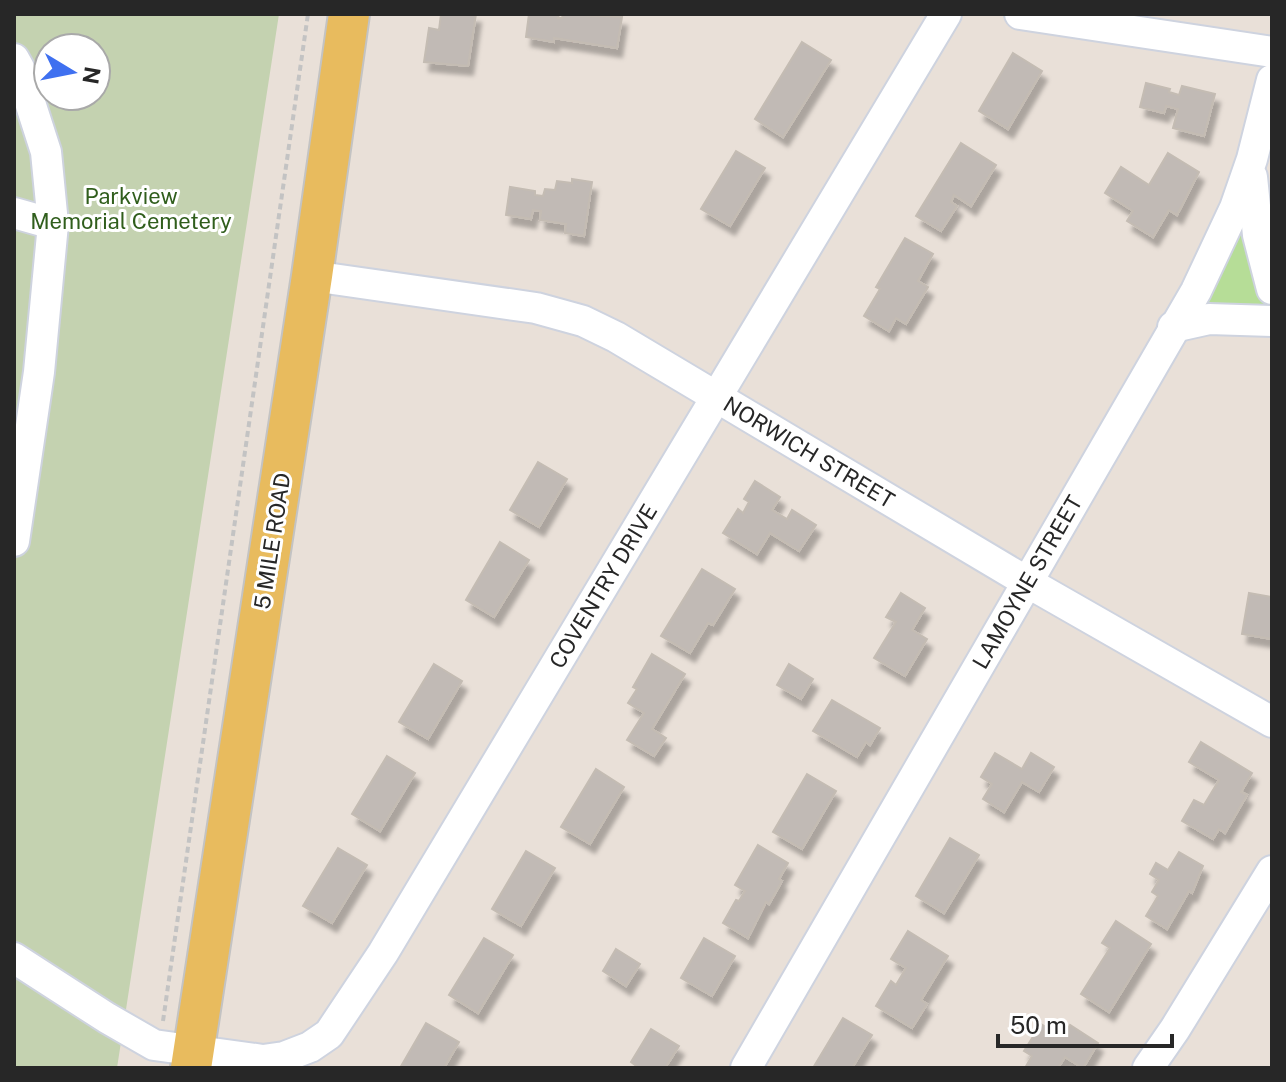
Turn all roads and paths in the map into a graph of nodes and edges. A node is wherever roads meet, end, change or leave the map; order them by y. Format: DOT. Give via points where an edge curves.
graph roads {
  1 [pos="308,14"];
  2 [pos="349,14"];
  3 [pos="946,14"];
  4 [pos="1020,14"];
  5 [pos="1272,52"];
  6 [pos="14,59"];
  7 [pos="1272,80"];
  8 [pos="1252,159"];
  9 [pos="14,213"];
  10 [pos="53,224"];
  11 [pos="312,276"];
  12 [pos="1272,289"];
  13 [pos="1272,321"];
  14 [pos="1173,327"];
  15 [pos="717,397"];
  16 [pos="14,541"];
  17 [pos="1027,582"];
  18 [pos="1272,722"];
  19 [pos="1272,871"];
  20 [pos="14,958"];
  21 [pos="181,1055"];
  22 [pos="746,1068"];
  23 [pos="1148,1068"];
  1 -- 21 [label="path"];
  2 -- 11 [label="main road, 5 MILE ROAD"];
  3 -- 15 [label="street, COVENTRY DRIVE"];
  4 -- 5 [label="street"];
  6 -- 10 [label="street" via="46,152"];
  7 -- 8 [label="street, LAMOYNE STREET"];
  8 -- 12 [label="street" via="1253,209"];
  8 -- 14 [label="street, LAMOYNE STREET" via="1220,245"];
  9 -- 10 [label="street"];
  10 -- 16 [label="street" via="39,372"];
  11 -- 15 [label="street, NORWICH STREET" via="559,312 616,337"];
  11 -- 21 [label="main road, 5 MILE ROAD"];
  13 -- 14 [label="street" via="1209,319"];
  14 -- 17 [label="street, LAMOYNE STREET"];
  15 -- 17 [label="street, NORWICH STREET"];
  15 -- 21 [label="street, COVENTRY DRIVE" via="329,1034 310,1047 273,1059"];
  17 -- 18 [label="street, NORWICH STREET"];
  17 -- 22 [label="street, LAMOYNE STREET"];
  19 -- 23 [label="street"];
  20 -- 21 [label="street, COVENTRY DRIVE" via="107,1018"];
}
